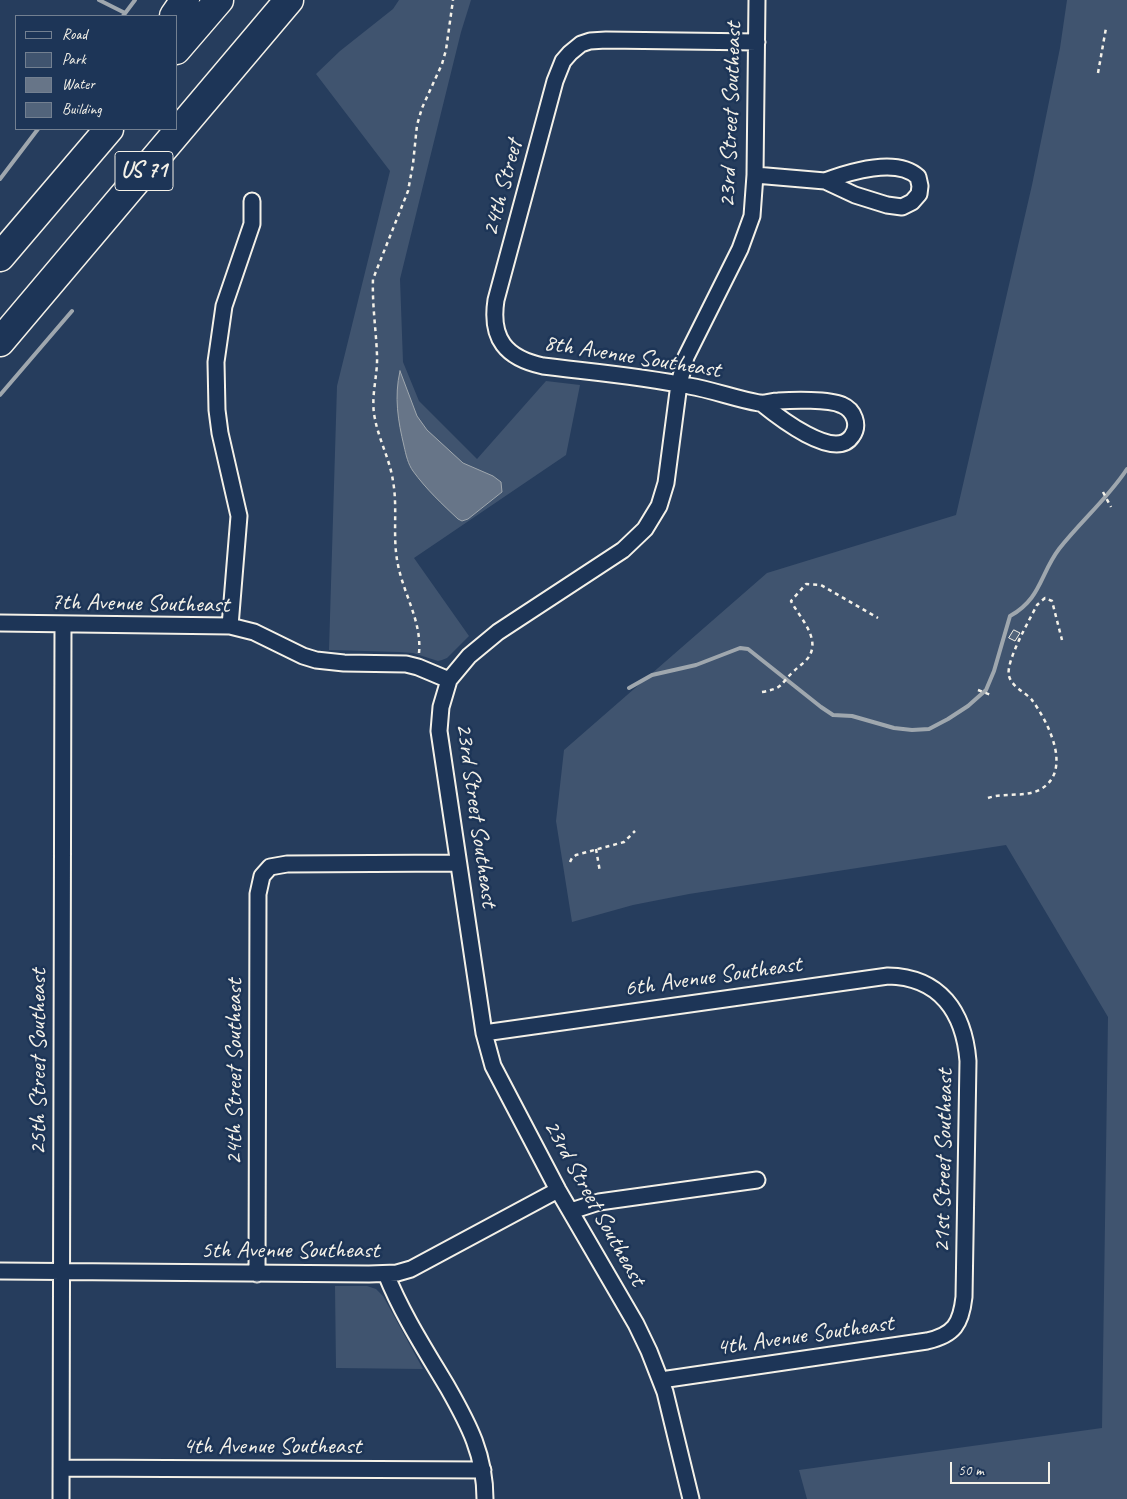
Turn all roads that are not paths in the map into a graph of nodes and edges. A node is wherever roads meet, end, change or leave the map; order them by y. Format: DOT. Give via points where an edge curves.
graph roads {
  1 [pos="185,0"];
  2 [pos="219,0"];
  3 [pos="289,0"];
  4 [pos="757,0"];
  5 [pos="175,15"];
  6 [pos="757,42"];
  7 [pos="178,48"];
  8 [pos="92,130"];
  9 [pos="108,130"];
  10 [pos="755,175"];
  11 [pos="825,180"];
  12 [pos="252,201"];
  13 [pos="0,252"];
  14 [pos="0,257"];
  15 [pos="0,342"];
  16 [pos="502,344"];
  17 [pos="679,384"];
  18 [pos="761,403"];
  19 [pos="0,623"];
  20 [pos="63,625"];
  21 [pos="230,626"];
  22 [pos="449,680"];
  23 [pos="458,863"];
  24 [pos="944,998"];
  25 [pos="484,1033"];
  26 [pos="757,1180"];
  27 [pos="558,1190"];
  28 [pos="571,1210"];
  29 [pos="62,1271"];
  30 [pos="0,1272"];
  31 [pos="257,1274"];
  32 [pos="386,1274"];
  33 [pos="954,1330"];
  34 [pos="661,1380"];
  35 [pos="61,1468"];
  36 [pos="483,1470"];
  37 [pos="61,1499"];
  38 [pos="486,1499"];
  39 [pos="691,1499"];
  1 -- 5 [label="highway"];
  2 -- 7 [label="highway"];
  3 -- 15 [label="highway, US 71"];
  4 -- 6 [label="street, 23rd Street Southeast"];
  6 -- 10 [label="street, 23rd Street Southeast"];
  6 -- 16 [label="street, 24th Street" via="606,40 581,44 563,61 496,300 495,326"];
  8 -- 13 [label="highway"];
  9 -- 14 [label="highway, US 71"];
  10 -- 11 [label="street"];
  10 -- 17 [label="street, 23rd Street Southeast" via="752,216 746,236 689,348"];
  11 -- 11 [label="street" via="864,170 899,167 918,177 920,190 912,202 895,207 855,195"];
  12 -- 21 [label="street" via="252,224 224,306 216,362 220,433 239,516"];
  16 -- 17 [label="street, 8th Avenue Southeast" via="527,363"];
  17 -- 18 [label="street, 8th Avenue Southeast"];
  17 -- 22 [label="street, 23rd Street Southeast" via="665,489 645,529 612,559 492,636"];
  18 -- 18 [label="street, 8th Avenue Southeast" via="799,400 841,404 854,418 854,432 843,444 825,442 783,421"];
  19 -- 20 [label="street, 7th Avenue Southeast"];
  20 -- 21 [label="street, 7th Avenue Southeast"];
  20 -- 29 [label="street, 25th Street Southeast"];
  21 -- 22 [label="street, 7th Avenue Southeast" via="254,632 316,660 399,664 418,667"];
  22 -- 23 [label="street, 23rd Street Southeast" via="441,707 439,738"];
  23 -- 25 [label="street, 23rd Street Southeast"];
  23 -- 31 [label="street, 24th Street Southeast" via="287,864 264,871 258,894"];
  24 -- 25 [label="street, 6th Avenue Southeast" via="921,983 898,976 882,976"];
  24 -- 33 [label="street, 21st Street Southeast" via="960,1022 967,1042 968,1061 964,1297 962,1314"];
  25 -- 27 [label="street, 23rd Street Southeast" via="493,1066"];
  26 -- 28 [label="street" via="599,1202"];
  27 -- 28 [label="street, 23rd Street Southeast"];
  27 -- 32 [label="street, 5th Avenue Southeast" via="426,1262"];
  28 -- 34 [label="street, 23rd Street Southeast" via="636,1324"];
  29 -- 30 [label="street, 5th Avenue Southeast"];
  29 -- 31 [label="street, 5th Avenue Southeast"];
  29 -- 35 [label="street, 25th Street Southeast"];
  31 -- 32 [label="street, 5th Avenue Southeast"];
  32 -- 36 [label="street" via="469,1426"];
  33 -- 34 [label="street, 4th Avenue Southeast" via="927,1341"];
  34 -- 39 [label="street, 23rd Street Southeast"];
  35 -- 36 [label="street, 4th Avenue Southeast"];
  35 -- 37 [label="street, 25th Street Southeast"];
  36 -- 38 [label="street"];
}
